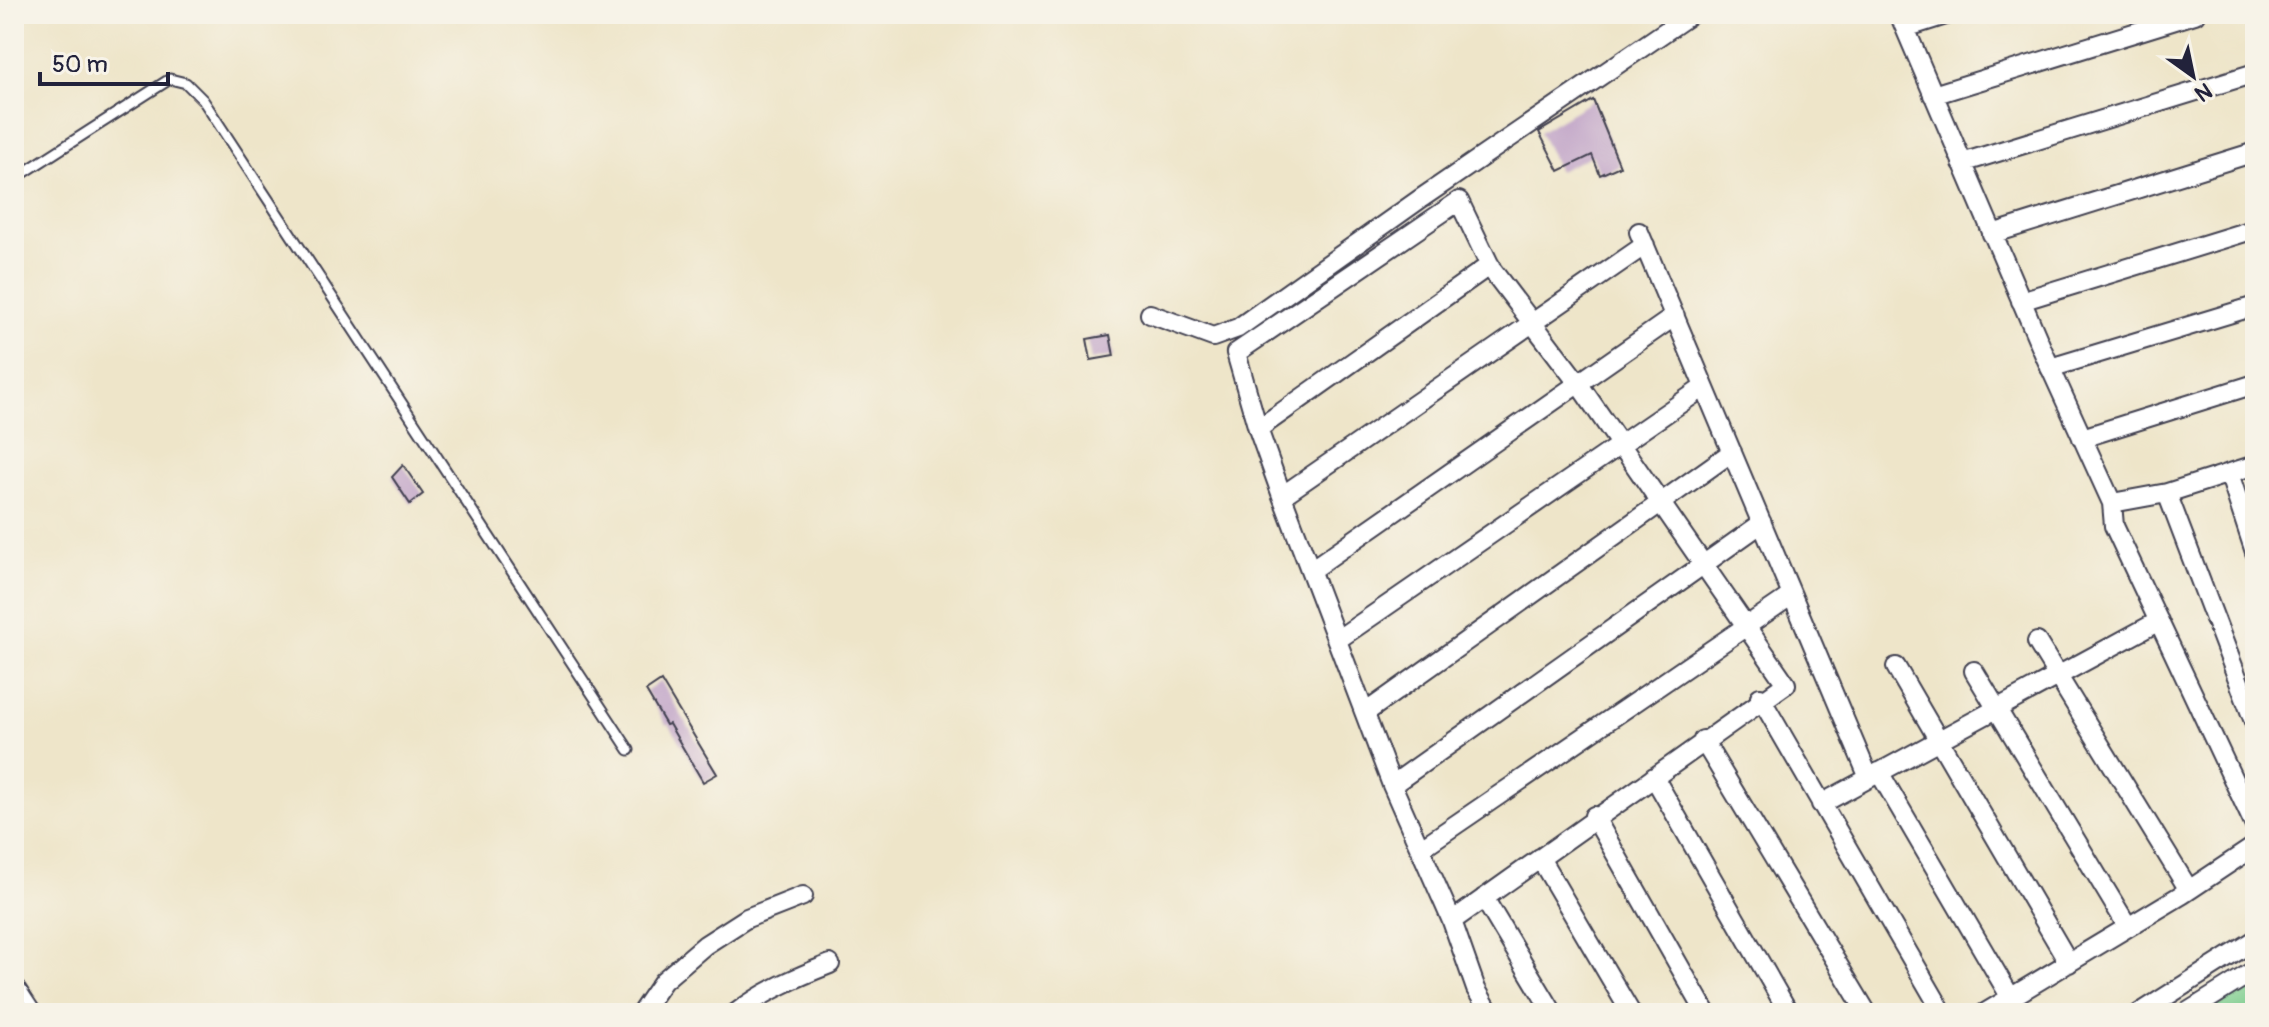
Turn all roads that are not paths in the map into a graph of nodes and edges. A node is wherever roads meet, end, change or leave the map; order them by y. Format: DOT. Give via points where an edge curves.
graph roads {
  1 [pos="1691,14"];
  2 [pos="1949,14"];
  3 [pos="2195,14"];
  4 [pos="1902,21"];
  5 [pos="2255,73"];
  6 [pos="1933,95"];
  7 [pos="2255,152"];
  8 [pos="1962,163"];
  9 [pos="14,179"];
  10 [pos="2255,229"];
  11 [pos="1992,234"];
  12 [pos="1490,265"];
  13 [pos="2021,301"];
  14 [pos="2255,306"];
  15 [pos="1150,314"];
  16 [pos="1675,316"];
  17 [pos="1532,323"];
  18 [pos="2050,368"];
  19 [pos="1578,383"];
  20 [pos="2255,384"];
  21 [pos="1704,387"];
  22 [pos="1258,429"];
  23 [pos="2082,438"];
  24 [pos="1621,445"];
  25 [pos="1732,452"];
  26 [pos="2255,465"];
  27 [pos="2229,473"];
  28 [pos="2167,493"];
  29 [pos="1282,496"];
  30 [pos="1661,503"];
  31 [pos="2112,503"];
  32 [pos="1762,523"];
  33 [pos="2255,552"];
  34 [pos="1703,565"];
  35 [pos="1311,570"];
  36 [pos="1792,595"];
  37 [pos="2159,621"];
  38 [pos="1746,626"];
  39 [pos="1337,640"];
  40 [pos="2037,642"];
  41 [pos="1896,667"];
  42 [pos="1974,671"];
  43 [pos="2058,676"];
  44 [pos="1761,699"];
  45 [pos="1997,709"];
  46 [pos="1365,713"];
  47 [pos="2255,724"];
  48 [pos="1938,740"];
  49 [pos="1704,741"];
  50 [pos="629,750"];
  51 [pos="1874,775"];
  52 [pos="1654,777"];
  53 [pos="1392,785"];
  54 [pos="1821,804"];
  55 [pos="1594,818"];
  56 [pos="2255,826"];
  57 [pos="2255,846"];
  58 [pos="1420,849"];
  59 [pos="1540,858"];
  60 [pos="2189,890"];
  61 [pos="803,896"];
  62 [pos="1484,898"];
  63 [pos="1452,921"];
  64 [pos="2128,927"];
  65 [pos="2255,940"];
  66 [pos="2069,963"];
  67 [pos="830,964"];
  68 [pos="2255,970"];
  69 [pos="14,978"];
  70 [pos="2011,998"];
  71 [pos="37,1013"];
  72 [pos="641,1013"];
  73 [pos="736,1013"];
  74 [pos="1490,1013"];
  75 [pos="1553,1013"];
  76 [pos="1631,1013"];
  77 [pos="1706,1013"];
  78 [pos="1789,1013"];
  79 [pos="1867,1013"];
  80 [pos="1943,1013"];
  81 [pos="1985,1013"];
  82 [pos="2140,1013"];
  83 [pos="2186,1013"];
  1 -- 15 [label="street" via="1238,328 1213,337"];
  2 -- 4 [label="street"];
  3 -- 6 [label="street"];
  4 -- 6 [label="street"];
  5 -- 8 [label="street"];
  6 -- 8 [label="street"];
  7 -- 11 [label="street"];
  8 -- 11 [label="street"];
  9 -- 50 [label="lane" via="170,79 186,83 212,113"];
  10 -- 13 [label="street"];
  11 -- 13 [label="street"];
  12 -- 17 [label="street"];
  12 -- 22 [label="street"];
  12 -- 22 [label="street" via="1459,201 1236,353"];
  13 -- 18 [label="street"];
  14 -- 18 [label="street"];
  16 -- 17 [label="street" via="1642,238"];
  16 -- 19 [label="street"];
  16 -- 21 [label="street"];
  17 -- 19 [label="street"];
  17 -- 29 [label="street"];
  18 -- 23 [label="street"];
  19 -- 24 [label="street"];
  19 -- 35 [label="street"];
  20 -- 23 [label="street"];
  21 -- 24 [label="street"];
  21 -- 25 [label="street"];
  22 -- 29 [label="street"];
  23 -- 31 [label="street"];
  24 -- 30 [label="street"];
  24 -- 39 [label="street"];
  25 -- 30 [label="street"];
  25 -- 32 [label="street"];
  26 -- 27 [label="street"];
  27 -- 28 [label="street"];
  27 -- 33 [label="street"];
  28 -- 31 [label="street"];
  28 -- 47 [label="street"];
  29 -- 35 [label="street"];
  30 -- 34 [label="street"];
  30 -- 46 [label="street"];
  31 -- 37 [label="street" via="2114,526"];
  32 -- 34 [label="street"];
  32 -- 36 [label="street"];
  34 -- 38 [label="street"];
  34 -- 53 [label="street"];
  35 -- 39 [label="street"];
  36 -- 38 [label="street"];
  36 -- 51 [label="street"];
  37 -- 43 [label="street"];
  37 -- 56 [label="street"];
  38 -- 44 [label="street" via="1786,684"];
  38 -- 58 [label="street"];
  39 -- 46 [label="street"];
  40 -- 43 [label="street"];
  41 -- 48 [label="street"];
  42 -- 45 [label="street"];
  43 -- 45 [label="street"];
  43 -- 60 [label="street"];
  44 -- 49 [label="street"];
  44 -- 54 [label="street"];
  45 -- 48 [label="street"];
  45 -- 64 [label="street"];
  46 -- 53 [label="street"];
  48 -- 51 [label="street"];
  48 -- 66 [label="street"];
  49 -- 52 [label="street"];
  49 -- 79 [label="street"];
  51 -- 54 [label="street"];
  51 -- 70 [label="street"];
  52 -- 55 [label="street"];
  52 -- 78 [label="street"];
  53 -- 58 [label="street"];
  54 -- 80 [label="street"];
  55 -- 59 [label="street"];
  55 -- 77 [label="street"];
  57 -- 60 [label="street"];
  58 -- 63 [label="street"];
  59 -- 62 [label="street"];
  59 -- 76 [label="street"];
  60 -- 64 [label="street"];
  61 -- 72 [label="street" via="747,918 705,945 663,981"];
  62 -- 63 [label="street"];
  62 -- 75 [label="street"];
  63 -- 74 [label="street"];
  64 -- 66 [label="street"];
  65 -- 82 [label="street"];
  66 -- 70 [label="street"];
  67 -- 73 [label="street"];
  68 -- 83 [label="street"];
  69 -- 71 [label="lane"];
  70 -- 81 [label="street"];
}
